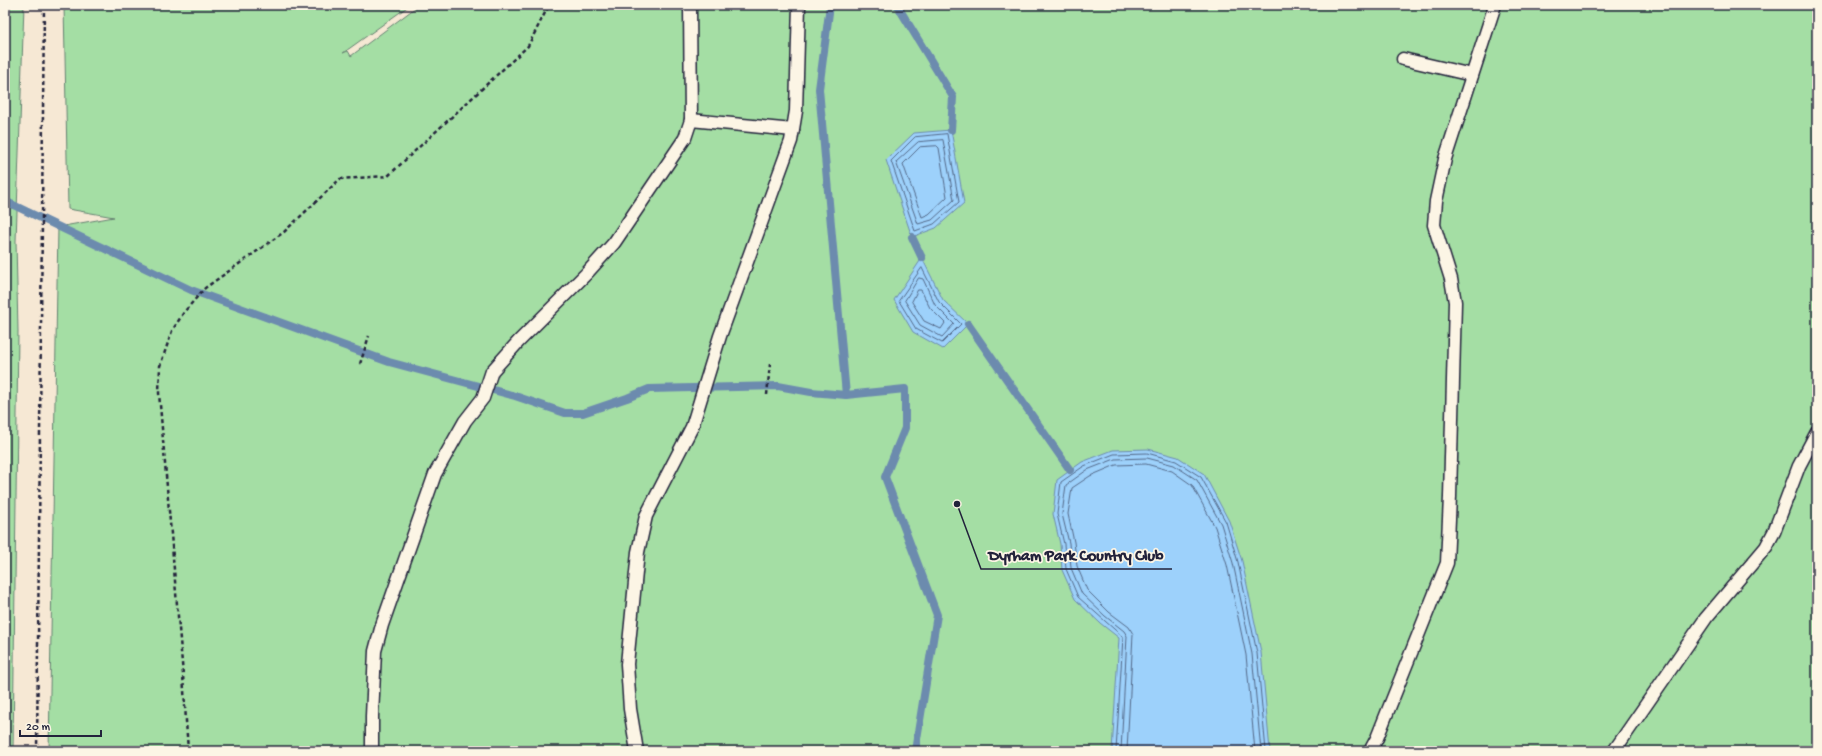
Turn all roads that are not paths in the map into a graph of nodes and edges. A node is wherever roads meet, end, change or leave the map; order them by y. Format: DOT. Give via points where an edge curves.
graph roads {
  1 [pos="690,5"];
  2 [pos="799,5"];
  3 [pos="1495,5"];
  4 [pos="1403,59"];
  5 [pos="1472,75"];
  6 [pos="690,120"];
  7 [pos="793,130"];
  8 [pos="1817,432"];
  9 [pos="372,751"];
  10 [pos="637,751"];
  11 [pos="1370,751"];
  12 [pos="1614,751"];
  1 -- 6 [label="lane"];
  2 -- 7 [label="lane" via="796,111"];
  3 -- 5 [label="lane"];
  4 -- 5 [label="lane"];
  5 -- 11 [label="lane" via="1445,159 1434,225 1455,302 1447,563"];
  6 -- 7 [label="lane"];
  6 -- 9 [label="lane" via="685,138 614,243 492,371 483,398 465,421 435,474 375,651"];
  7 -- 10 [label="lane" via="790,146 720,336 692,427 646,516 638,552 627,664 630,709"];
  8 -- 12 [label="lane" via="1799,466 1766,547 1706,618"];
}
